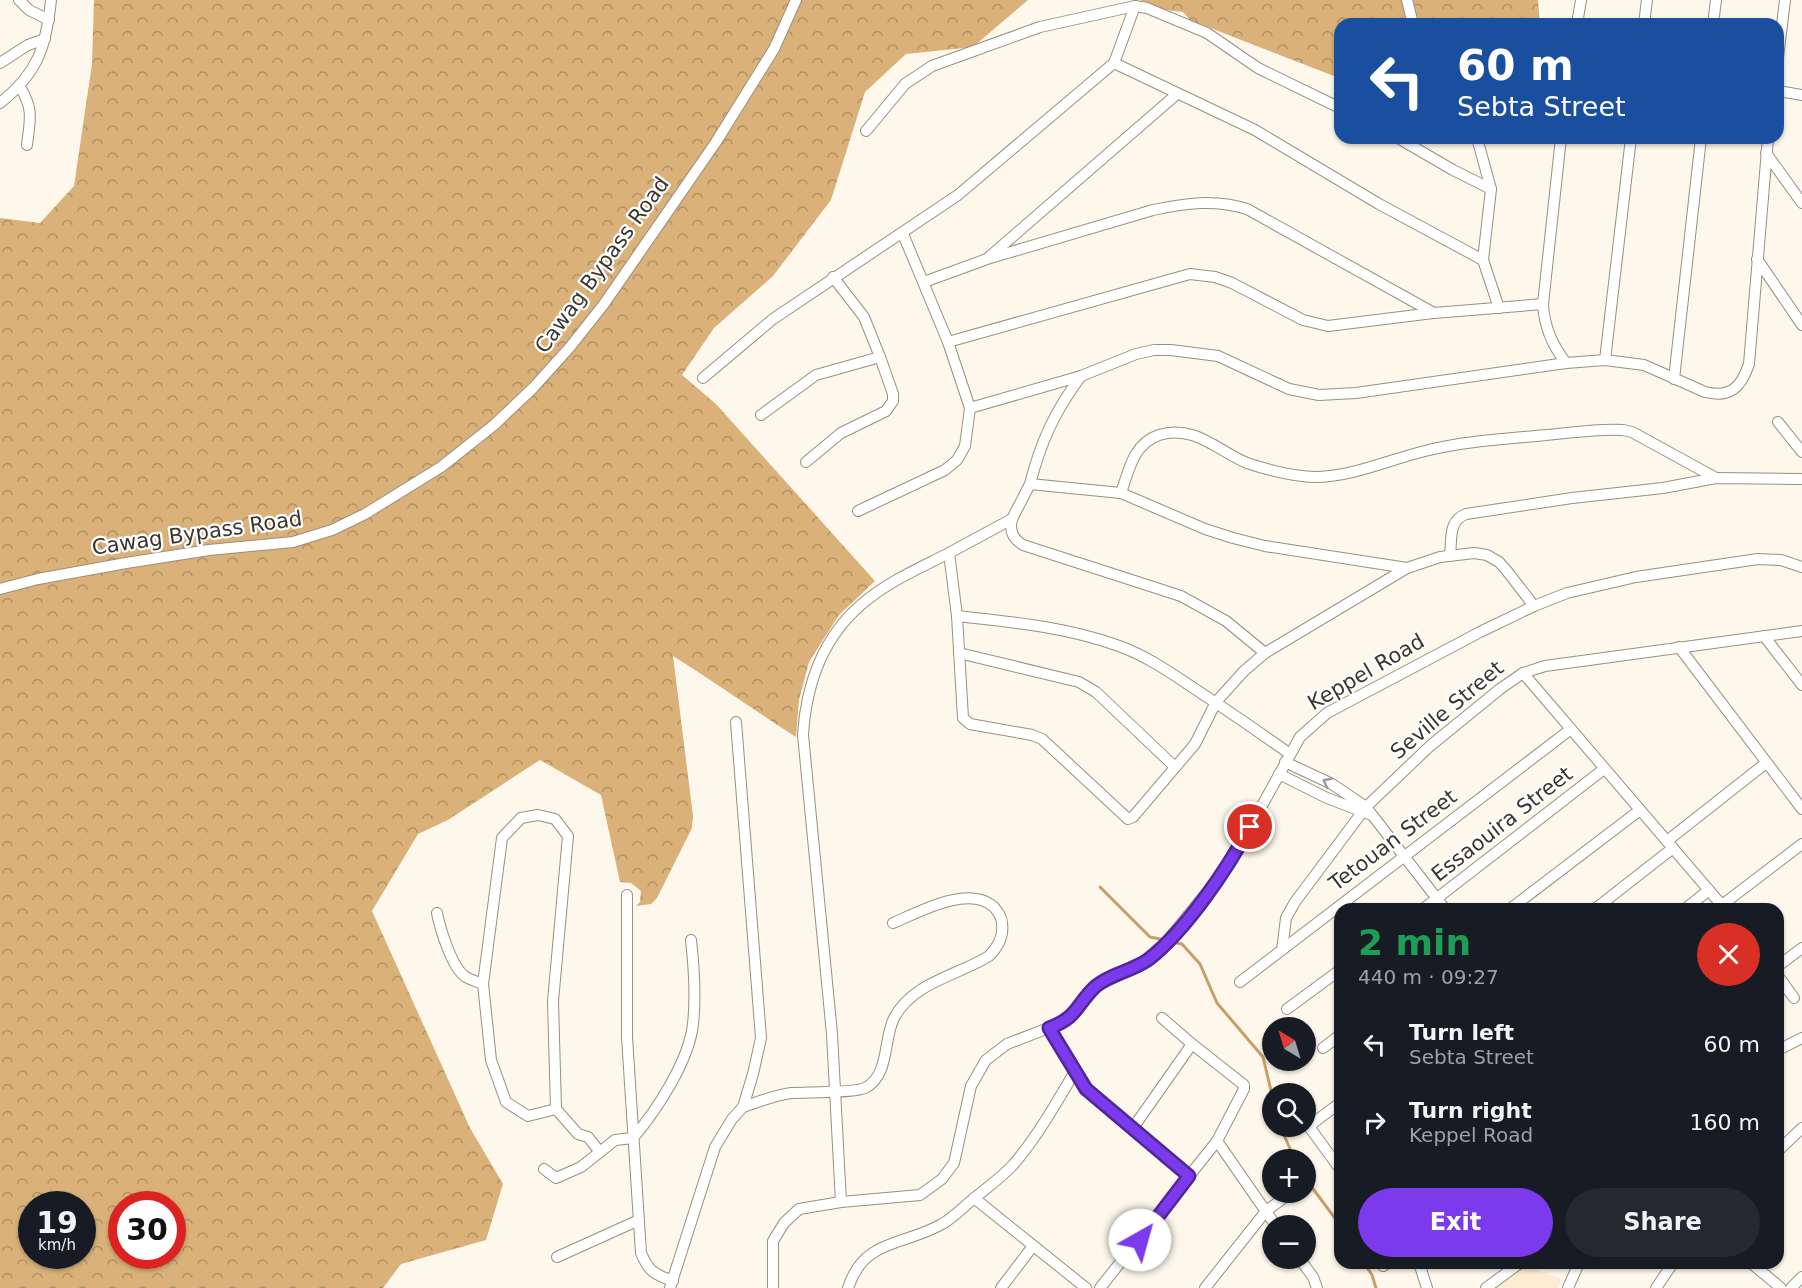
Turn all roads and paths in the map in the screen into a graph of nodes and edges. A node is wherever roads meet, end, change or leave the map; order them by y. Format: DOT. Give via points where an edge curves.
graph roads {
  1 [pos="19,0"];
  2 [pos="51,0"];
  3 [pos="796,0"];
  4 [pos="1407,0"];
  5 [pos="1581,0"];
  6 [pos="1647,0"];
  7 [pos="1716,0"];
  8 [pos="1785,0"];
  9 [pos="1135,6"];
  10 [pos="1412,18"];
  11 [pos="1578,18"];
  12 [pos="1645,18"];
  13 [pos="1714,18"];
  14 [pos="1783,18"];
  15 [pos="49,20"];
  16 [pos="45,39"];
  17 [pos="0,63"];
  18 [pos="1114,63"];
  19 [pos="20,87"];
  20 [pos="1784,92"];
  21 [pos="1177,94"];
  22 [pos="1802,95"];
  23 [pos="0,103"];
  24 [pos="1334,105"];
  25 [pos="866,131"];
  26 [pos="1408,144"];
  27 [pos="1479,144"];
  28 [pos="1561,144"];
  29 [pos="1630,144"];
  30 [pos="1700,144"];
  31 [pos="1767,144"];
  32 [pos="27,145"];
  33 [pos="1766,153"];
  34 [pos="1491,189"];
  35 [pos="1802,203"];
  36 [pos="903,234"];
  37 [pos="987,259"];
  38 [pos="1757,259"];
  39 [pos="1483,260"];
  40 [pos="833,277"];
  41 [pos="924,282"];
  42 [pos="1543,304"];
  43 [pos="1499,308"];
  44 [pos="1434,313"];
  45 [pos="1802,325"];
  46 [pos="948,342"];
  47 [pos="880,357"];
  48 [pos="1605,360"];
  49 [pos="1566,363"];
  50 [pos="1081,376"];
  51 [pos="703,378"];
  52 [pos="1674,379"];
  53 [pos="970,408"];
  54 [pos="761,415"];
  55 [pos="1778,422"];
  56 [pos="1802,452"];
  57 [pos="806,462"];
  58 [pos="1716,478"];
  59 [pos="1802,479"];
  60 [pos="1030,484"];
  61 [pos="1121,493"];
  62 [pos="858,511"];
  63 [pos="1012,519"];
  64 [pos="949,553"];
  65 [pos="1450,555"];
  66 [pos="1802,567"];
  67 [pos="1407,568"];
  68 [pos="0,589"];
  69 [pos="1534,606"];
  70 [pos="957,616"];
  71 [pos="1802,631"];
  72 [pos="1764,636"];
  73 [pos="1679,646"];
  74 [pos="959,653"];
  75 [pos="1265,653"];
  76 [pos="1523,673"];
  77 [pos="1802,685"];
  78 [pos="1216,702"];
  79 [pos="736,722"];
  80 [pos="1571,729"];
  81 [pos="1288,758"];
  82 [pos="1766,763"];
  83 [pos="1175,767"];
  84 [pos="1604,768"];
  85 [pos="1279,774"];
  86 [pos="1802,809"];
  87 [pos="1640,810"];
  88 [pos="1367,811"];
  89 [pos="1670,844"];
  90 [pos="1802,844"];
  91 [pos="1404,856"];
  92 [pos="1709,890"];
  93 [pos="627,895"];
  94 [pos="1437,899"];
  95 [pos="1343,903"];
  96 [pos="1431,903"];
  97 [pos="1440,903"];
  98 [pos="1518,903"];
  99 [pos="1602,903"];
  100 [pos="1693,903"];
  101 [pos="1720,903"];
  102 [pos="1728,903"];
  103 [pos="1334,910"];
  104 [pos="436,913"];
  105 [pos="893,923"];
  106 [pos="691,940"];
  107 [pos="1802,948"];
  108 [pos="1282,950"];
  109 [pos="1784,962"];
  110 [pos="1334,974"];
  111 [pos="1240,982"];
  112 [pos="483,984"];
  113 [pos="1784,984"];
  114 [pos="1794,998"];
  115 [pos="1287,1009"];
  116 [pos="1162,1018"];
  117 [pos="1049,1028"];
  118 [pos="1802,1038"];
  119 [pos="1334,1040"];
  120 [pos="1192,1044"];
  121 [pos="1784,1047"];
  122 [pos="1323,1048"];
  123 [pos="1074,1073"];
  124 [pos="834,1091"];
  125 [pos="742,1107"];
  126 [pos="1334,1107"];
  127 [pos="556,1109"];
  128 [pos="1134,1128"];
  129 [pos="1802,1128"];
  130 [pos="633,1138"];
  131 [pos="1217,1141"];
  132 [pos="1784,1145"];
  133 [pos="600,1152"];
  134 [pos="1334,1162"];
  135 [pos="544,1169"];
  136 [pos="1189,1176"];
  137 [pos="974,1198"];
  138 [pos="841,1202"];
  139 [pos="1278,1203"];
  140 [pos="1266,1212"];
  141 [pos="1268,1215"];
  142 [pos="639,1220"];
  143 [pos="1033,1246"];
  144 [pos="557,1257"];
  145 [pos="1307,1269"];
  146 [pos="1421,1269"];
  147 [pos="1512,1269"];
  148 [pos="1576,1269"];
  149 [pos="1669,1269"];
  150 [pos="1757,1269"];
  151 [pos="1312,1277"];
  152 [pos="1802,1277"];
  153 [pos="672,1285"];
  154 [pos="773,1288"];
  155 [pos="848,1288"];
  156 [pos="1000,1288"];
  157 [pos="1086,1288"];
  158 [pos="1100,1288"];
  159 [pos="1205,1288"];
  160 [pos="1304,1288"];
  161 [pos="1317,1288"];
  162 [pos="1427,1288"];
  163 [pos="1486,1288"];
  164 [pos="1568,1288"];
  165 [pos="1656,1288"];
  166 [pos="1781,1288"];
  167 [pos="1791,1288"];
  1 -- 15 [label="street"];
  2 -- 15 [label="street"];
  3 -- 68 [label="street, Cawag Bypass Road" via="774,49 716,142 597,312 533,388 495,425 441,467 365,514 293,542 126,562"];
  4 -- 10 [label="street"];
  5 -- 11 [label="street"];
  6 -- 12 [label="street"];
  7 -- 13 [label="street"];
  8 -- 14 [label="street"];
  9 -- 18 [label="street"];
  9 -- 24 [label="street" via="1207,33 1266,72"];
  9 -- 25 [label="street" via="1040,27 932,66 905,84"];
  15 -- 16 [label="street"];
  16 -- 17 [label="street"];
  16 -- 19 [label="street" via="34,67"];
  18 -- 21 [label="street"];
  18 -- 36 [label="street" via="983,175"];
  19 -- 23 [label="street"];
  19 -- 32 [label="street" via="31,109"];
  20 -- 22 [label="street"];
  21 -- 37 [label="street"];
  21 -- 39 [label="street" via="1255,130"];
  26 -- 34 [label="street"];
  27 -- 34 [label="street"];
  28 -- 42 [label="street"];
  29 -- 48 [label="street"];
  30 -- 52 [label="street"];
  31 -- 33 [label="street"];
  33 -- 35 [label="street"];
  33 -- 38 [label="street"];
  34 -- 39 [label="street"];
  36 -- 40 [label="street"];
  36 -- 41 [label="street"];
  37 -- 41 [label="street"];
  37 -- 44 [label="street" via="1180,204 1229,204 1247,209"];
  38 -- 45 [label="street"];
  38 -- 52 [label="street" via="1749,364 1742,382 1728,392 1714,394"];
  39 -- 43 [label="street"];
  40 -- 47 [label="street" via="864,317"];
  40 -- 51 [label="street" via="773,319"];
  41 -- 46 [label="street"];
  42 -- 43 [label="street"];
  42 -- 49 [label="street" via="1549,334"];
  43 -- 44 [label="street"];
  44 -- 46 [label="street" via="1328,326 1303,320 1232,283 1190,274"];
  46 -- 53 [label="street"];
  47 -- 54 [label="street" via="816,375"];
  47 -- 57 [label="street" via="892,394 890,406 841,433"];
  48 -- 49 [label="street"];
  48 -- 52 [label="street" via="1644,365"];
  49 -- 50 [label="street" via="1337,395 1289,389 1228,360 1185,351 1136,354"];
  50 -- 53 [label="street"];
  50 -- 60 [label="street" via="1052,420"];
  53 -- 62 [label="street" via="965,446 957,460 945,470"];
  55 -- 56 [label="street"];
  58 -- 59 [label="street"];
  58 -- 61 [label="street" via="1623,430 1467,443 1345,473 1312,477 1249,463 1200,437 1172,433 1158,435 1136,451"];
  58 -- 65 [label="street" via="1466,514 1453,525"];
  60 -- 61 [label="street"];
  60 -- 63 [label="street"];
  61 -- 67 [label="street" via="1233,538"];
  63 -- 64 [label="street"];
  63 -- 75 [label="street" via="1013,536 1023,545 1181,596 1226,621"];
  64 -- 70 [label="street"];
  64 -- 124 [label="street" via="884,588 847,618 817,666 805,708 803,735"];
  65 -- 67 [label="street"];
  65 -- 69 [label="street" via="1487,555 1507,571"];
  66 -- 69 [label="street, Keppel Road" via="1767,559 1707,566 1597,585"];
  67 -- 75 [label="street"];
  69 -- 81 [label="street, Keppel Road" via="1334,709 1305,731"];
  70 -- 74 [label="street"];
  70 -- 78 [label="street" via="1038,625 1110,643 1145,657"];
  71 -- 72 [label="street, Seville Street"];
  72 -- 73 [label="street, Seville Street"];
  72 -- 77 [label="street"];
  73 -- 76 [label="street, Seville Street" via="1545,666"];
  73 -- 82 [label="street"];
  74 -- 83 [label="street" via="1079,682 1096,692"];
  74 -- 83 [label="street" via="965,722 1042,739 1126,818 1132,817"];
  75 -- 78 [label="street"];
  76 -- 80 [label="street"];
  76 -- 88 [label="street, Seville Street" via="1444,733"];
  78 -- 81 [label="street"];
  78 -- 83 [label="street" via="1195,744"];
  79 -- 125 [label="street" via="761,1038"];
  80 -- 84 [label="street"];
  80 -- 91 [label="street, Tetouan Street"];
  81 -- 85 [label="street, Keppel Road"];
  88 -- 81 [label="street, one-way"];
  82 -- 86 [label="street"];
  82 -- 89 [label="street"];
  84 -- 87 [label="street"];
  84 -- 94 [label="street, Essaouira Street"];
  85 -- 88 [label="street" via="1327,798"];
  85 -- 117 [label="street, Keppel Road" via="1217,880 1173,935 1140,965 1098,985 1072,1016"];
  87 -- 89 [label="street"];
  87 -- 98 [label="street"];
  88 -- 91 [label="street"];
  88 -- 108 [label="street, Seville Street" via="1295,902 1286,918"];
  89 -- 92 [label="street"];
  89 -- 99 [label="street"];
  90 -- 102 [label="street"];
  91 -- 94 [label="street"];
  91 -- 95 [label="street, Tetouan Street"];
  92 -- 100 [label="street"];
  92 -- 101 [label="street"];
  93 -- 130 [label="street" via="627,1036"];
  94 -- 96 [label="street, Essaouira Street"];
  94 -- 97 [label="street"];
  103 -- 108 [label="street, Tetouan Street"];
  104 -- 112 [label="street" via="458,970"];
  105 -- 124 [label="street" via="949,901 973,898 994,907 1003,927 1000,942 989,956 927,986 906,1003 894,1019 875,1080 863,1089"];
  106 -- 130 [label="street" via="694,970 690,1040 650,1119"];
  107 -- 109 [label="street"];
  108 -- 111 [label="street, Tetouan Street"];
  110 -- 115 [label="street"];
  112 -- 127 [label="street" via="491,1060 506,1102 528,1116"];
  112 -- 127 [label="street" via="502,838 521,818 538,815 555,819 568,836 553,1001"];
  113 -- 114 [label="street"];
  116 -- 120 [label="street"];
  117 -- 123 [label="street"];
  117 -- 138 [label="street, Keppel Road" via="1000,1048 980,1068 971,1086 954,1163 942,1179 920,1195"];
  118 -- 121 [label="street"];
  119 -- 122 [label="street"];
  120 -- 128 [label="street"];
  120 -- 131 [label="street" via="1241,1082 1244,1089"];
  123 -- 128 [label="street" via="1086,1089"];
  123 -- 137 [label="street" via="1012,1166"];
  124 -- 125 [label="street" via="789,1094"];
  124 -- 138 [label="street"];
  125 -- 153 [label="street" via="715,1148"];
  126 -- 134 [label="street" via="1310,1126 1310,1132"];
  127 -- 133 [label="street"];
  128 -- 136 [label="street"];
  129 -- 132 [label="street"];
  130 -- 133 [label="street" via="615,1140"];
  130 -- 142 [label="street"];
  131 -- 136 [label="street"];
  131 -- 140 [label="street"];
  133 -- 135 [label="street" via="582,1167 556,1178"];
  136 -- 158 [label="street"];
  137 -- 143 [label="street"];
  137 -- 155 [label="street" via="944,1223 868,1255 856,1268"];
  138 -- 154 [label="street, Keppel Road" via="799,1209 784,1223 773,1241"];
  139 -- 140 [label="street"];
  140 -- 141 [label="street"];
  140 -- 159 [label="street"];
  142 -- 144 [label="street"];
  142 -- 153 [label="street" via="641,1253 648,1268"];
  143 -- 156 [label="street"];
  143 -- 157 [label="street"];
  145 -- 151 [label="street"];
  146 -- 162 [label="street"];
  147 -- 163 [label="street"];
  148 -- 164 [label="street"];
  149 -- 165 [label="street"];
  150 -- 166 [label="street"];
  151 -- 160 [label="street"];
  151 -- 161 [label="street"];
  152 -- 167 [label="street"];
}
